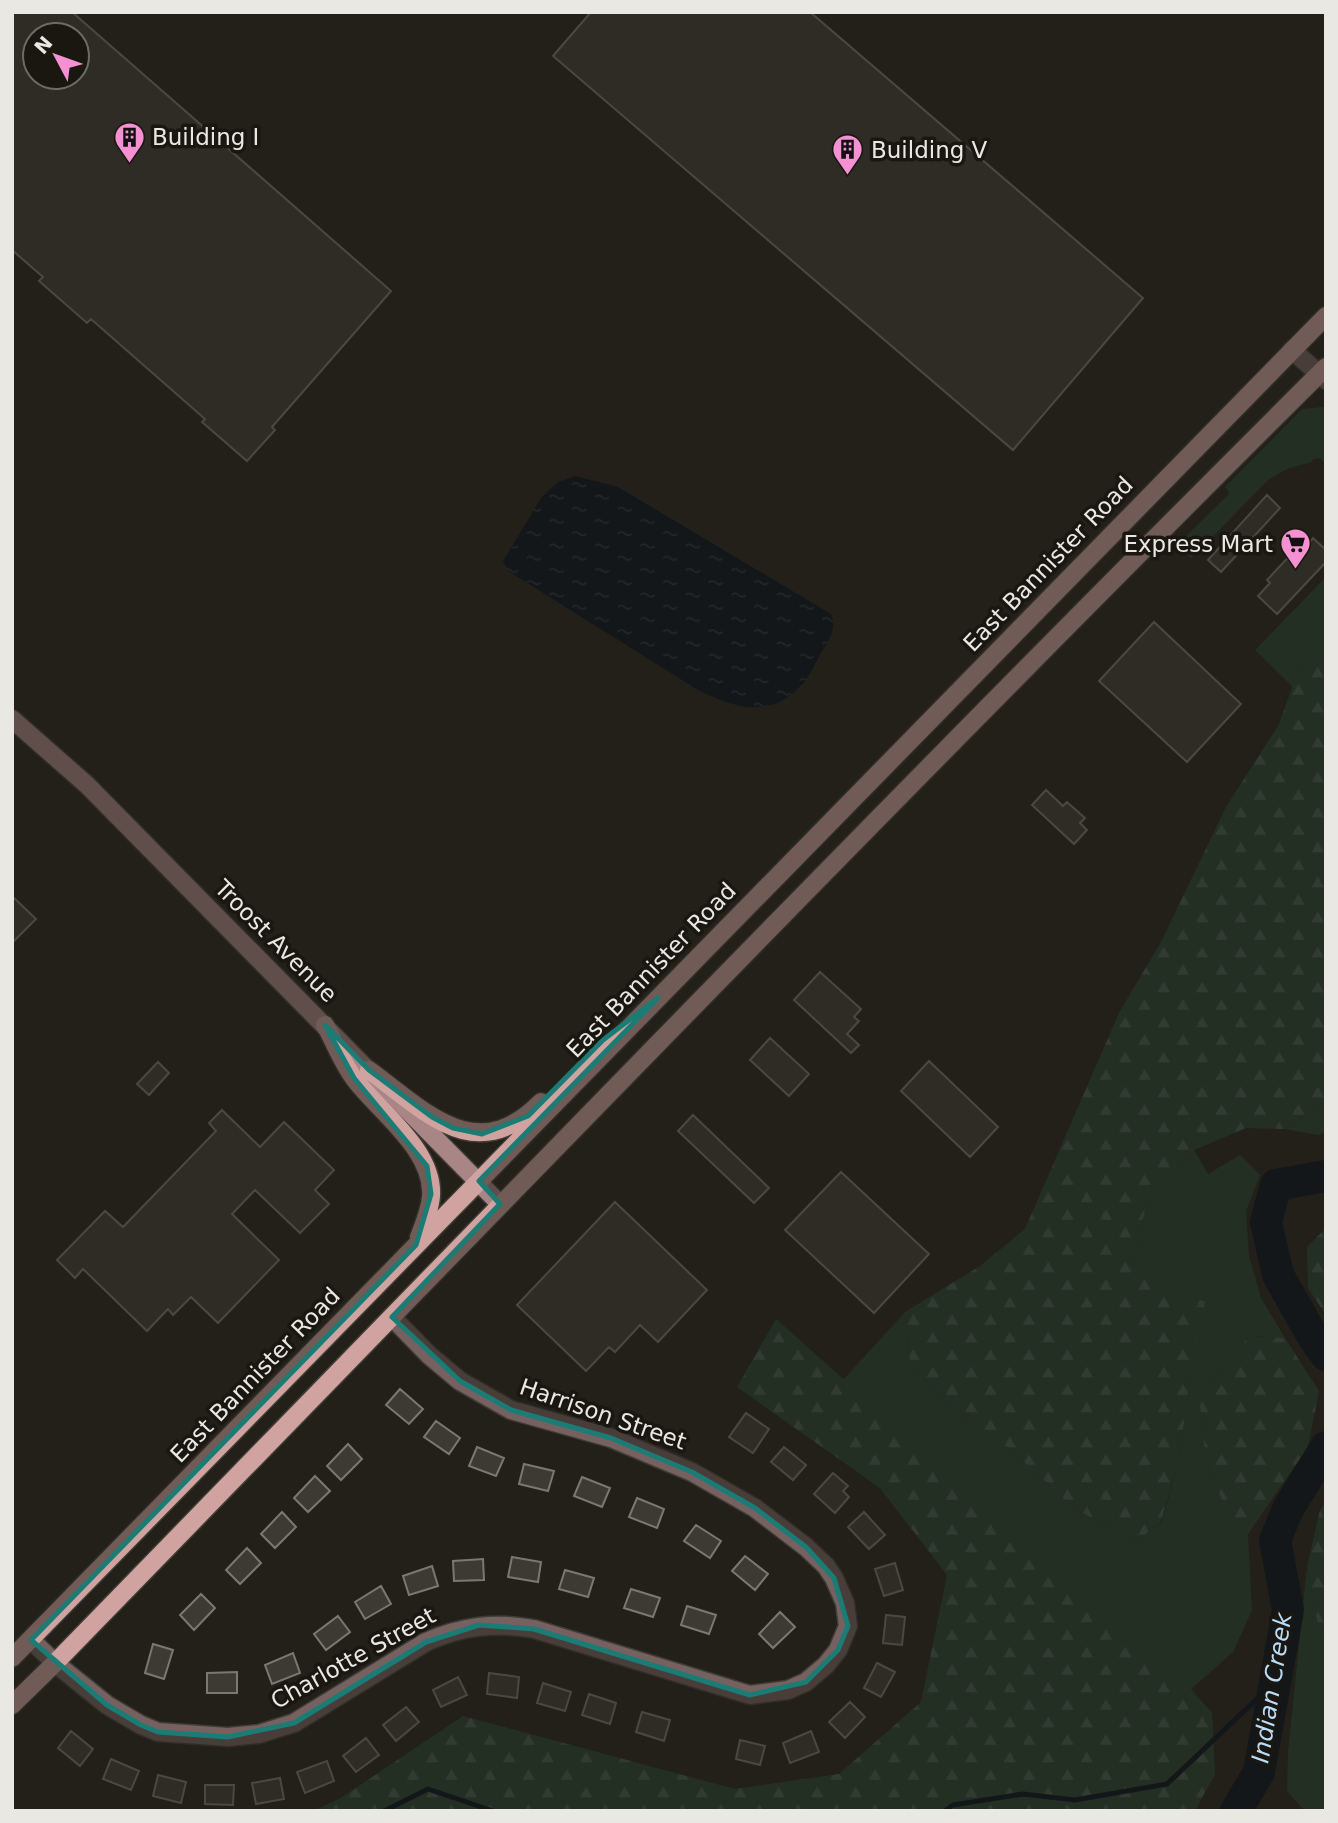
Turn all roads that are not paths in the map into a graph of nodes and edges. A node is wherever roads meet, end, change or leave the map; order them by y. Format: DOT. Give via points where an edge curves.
graph roads {
  1 [pos="1326,316"];
  2 [pos="1292,350"];
  3 [pos="1324,374"];
  4 [pos="12,719"];
  5 [pos="659,998"];
  6 [pos="324,1025"];
  7 [pos="369,1070"];
  8 [pos="479,1181"];
  9 [pos="500,1204"];
  10 [pos="416,1245"];
  11 [pos="392,1317"];
  12 [pos="31,1640"];
  13 [pos="834,1655"];
  14 [pos="12,1658"];
  15 [pos="55,1663"];
  16 [pos="12,1705"];
  17 [pos="12,1716"];
  1 -- 2 [label="main road, East Bannister Road"];
  2 -- 3 [label="street"];
  2 -- 5 [label="main road, East Bannister Road"];
  3 -- 9 [label="main road"];
  4 -- 6 [label="main road, Troost Avenue" via="87,785"];
  5 -- 7 [label="main road" via="603,1040 528,1116 506,1128 482,1133 453,1129"];
  5 -- 8 [label="main road, East Bannister Road"];
  6 -- 7 [label="main road, Troost Avenue"];
  6 -- 10 [label="main road" via="354,1078 426,1166 431,1194"];
  7 -- 8 [label="main road, Troost Avenue"];
  8 -- 9 [label="main road, Troost Avenue"];
  8 -- 10 [label="main road, East Bannister Road"];
  9 -- 11 [label="main road"];
  10 -- 12 [label="main road, East Bannister Road"];
  11 -- 13 [label="street, Harrison Street" via="460,1381 511,1410 611,1438 692,1472 755,1508 806,1547 834,1578 845,1603 848,1626"];
  11 -- 15 [label="main road"];
  12 -- 14 [label="main road, East Bannister Road"];
  12 -- 15 [label="street, Charlotte Street"];
  13 -- 15 [label="street, Charlotte Street" via="797,1686 750,1695 534,1629 479,1625 426,1642 294,1723 228,1737 159,1732 141,1725 107,1705"];
  15 -- 16 [label="main road"];
  15 -- 17 [label="main road"];
}
